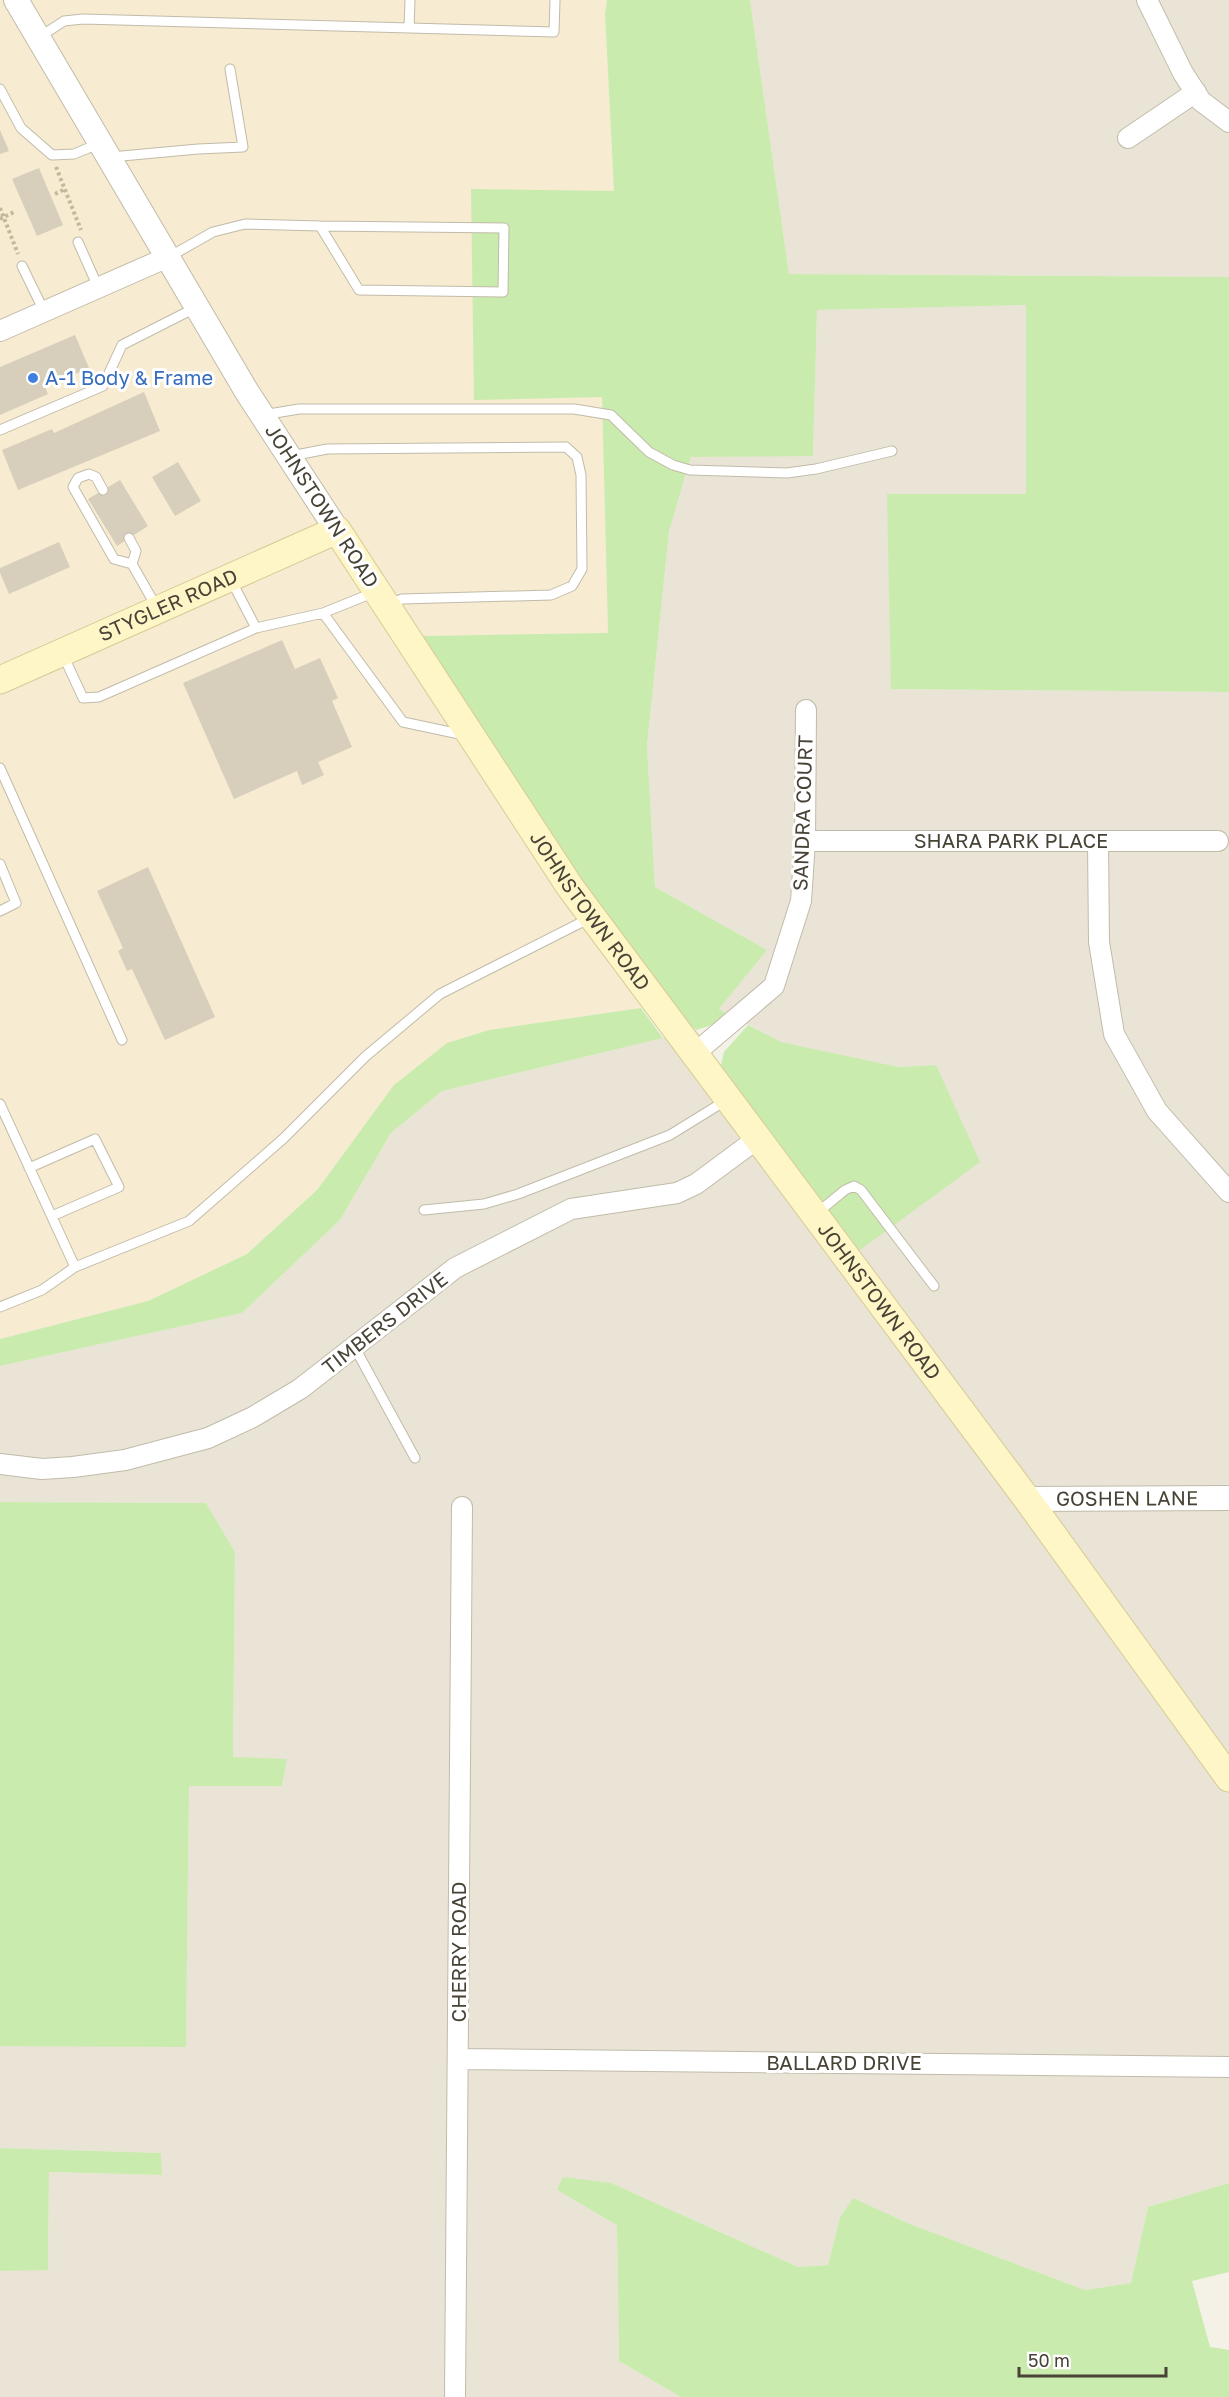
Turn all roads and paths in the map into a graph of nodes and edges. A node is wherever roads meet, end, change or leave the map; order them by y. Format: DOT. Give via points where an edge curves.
graph roads {
  1 [pos="16,0"];
  2 [pos="410,0"];
  3 [pos="555,0"];
  4 [pos="1147,0"];
  5 [pos="409,28"];
  6 [pos="38,38"];
  7 [pos="230,69"];
  8 [pos="0,88"];
  9 [pos="1196,92"];
  10 [pos="1229,122"];
  11 [pos="1128,138"];
  12 [pos="104,150"];
  13 [pos="49,152"];
  14 [pos="65,189"];
  15 [pos="55,194"];
  16 [pos="0,208"];
  17 [pos="16,211"];
  18 [pos="2,218"];
  19 [pos="320,226"];
  20 [pos="78,242"];
  21 [pos="168,257"];
  22 [pos="22,266"];
  23 [pos="98,287"];
  24 [pos="197,307"];
  25 [pos="44,311"];
  26 [pos="0,331"];
  27 [pos="262,415"];
  28 [pos="0,430"];
  29 [pos="892,452"];
  30 [pos="289,456"];
  31 [pos="103,490"];
  32 [pos="337,530"];
  33 [pos="129,538"];
  34 [pos="132,564"];
  35 [pos="230,578"];
  36 [pos="382,598"];
  37 [pos="158,610"];
  38 [pos="323,613"];
  39 [pos="256,628"];
  40 [pos="62,653"];
  41 [pos="0,680"];
  42 [pos="806,710"];
  43 [pos="472,736"];
  44 [pos="0,768"];
  45 [pos="805,840"];
  46 [pos="1218,841"];
  47 [pos="1098,842"];
  48 [pos="0,864"];
  49 [pos="0,910"];
  50 [pos="592,917"];
  51 [pos="122,1040"];
  52 [pos="693,1055"];
  53 [pos="727,1100"];
  54 [pos="0,1104"];
  55 [pos="757,1139"];
  56 [pos="29,1168"];
  57 [pos="1229,1192"];
  58 [pos="424,1210"];
  59 [pos="814,1215"];
  60 [pos="52,1216"];
  61 [pos="75,1266"];
  62 [pos="934,1286"];
  63 [pos="0,1306"];
  64 [pos="355,1348"];
  65 [pos="415,1458"];
  66 [pos="0,1464"];
  67 [pos="1229,1498"];
  68 [pos="1027,1499"];
  69 [pos="462,1507"];
  70 [pos="1229,1778"];
  71 [pos="459,2059"];
  72 [pos="1229,2067"];
  73 [pos="455,2397"];
  1 -- 6 [label="street, JOHNSTOWN ROAD"];
  2 -- 5 [label="lane"];
  3 -- 5 [label="lane" via="554,32"];
  4 -- 9 [label="street"];
  5 -- 6 [label="lane" via="83,19 64,21"];
  6 -- 12 [label="street, JOHNSTOWN ROAD"];
  7 -- 12 [label="lane" via="243,147"];
  8 -- 13 [label="lane" via="21,128"];
  9 -- 10 [label="street" via="1201,101"];
  9 -- 11 [label="street"];
  12 -- 13 [label="lane" via="52,155"];
  12 -- 21 [label="street, JOHNSTOWN ROAD"];
  13 -- 14 [label="path"];
  14 -- 15 [label="path"];
  14 -- 20 [label="path" via="82,232"];
  16 -- 18 [label="path"];
  17 -- 18 [label="path"];
  18 -- 22 [label="path"];
  19 -- 19 [label="lane" via="504,228 503,292 359,290"];
  19 -- 21 [label="lane" via="245,224 213,232"];
  20 -- 23 [label="lane"];
  21 -- 23 [label="street"];
  21 -- 24 [label="street, JOHNSTOWN ROAD"];
  22 -- 25 [label="lane"];
  23 -- 25 [label="street"];
  24 -- 27 [label="street, JOHNSTOWN ROAD"];
  24 -- 28 [label="lane" via="122,345 103,386"];
  25 -- 26 [label="street"];
  27 -- 29 [label="lane" via="298,409 574,409 611,415 650,452 690,470 787,473"];
  27 -- 30 [label="street, JOHNSTOWN ROAD"];
  30 -- 32 [label="street, JOHNSTOWN ROAD"];
  30 -- 36 [label="lane" via="327,448 566,447 577,457 581,475 582,569 572,586 550,595"];
  31 -- 34 [label="lane" via="96,477 89,474 78,478 73,487 114,559"];
  32 -- 35 [label="main road, STYGLER ROAD"];
  32 -- 36 [label="main road, JOHNSTOWN ROAD"];
  33 -- 34 [label="lane" via="136,551"];
  34 -- 37 [label="lane"];
  35 -- 37 [label="main road, STYGLER ROAD"];
  35 -- 39 [label="lane"];
  36 -- 38 [label="lane"];
  36 -- 43 [label="main road, JOHNSTOWN ROAD"];
  37 -- 40 [label="main road, STYGLER ROAD"];
  38 -- 39 [label="lane"];
  38 -- 43 [label="lane" via="403,722"];
  39 -- 40 [label="lane" via="99,697 83,698"];
  40 -- 41 [label="main road, STYGLER ROAD"];
  42 -- 45 [label="street, SANDRA COURT"];
  43 -- 50 [label="main road, JOHNSTOWN ROAD"];
  44 -- 51 [label="lane"];
  45 -- 47 [label="street, SHARA PARK PLACE"];
  45 -- 52 [label="street, SANDRA COURT" via="801,901 774,986"];
  46 -- 47 [label="street, SHARA PARK PLACE"];
  47 -- 57 [label="street" via="1099,942 1114,1034 1157,1111"];
  48 -- 49 [label="lane" via="16,903"];
  50 -- 52 [label="main road, JOHNSTOWN ROAD"];
  50 -- 61 [label="lane" via="440,994 366,1056 285,1138 189,1221"];
  52 -- 53 [label="main road, JOHNSTOWN ROAD"];
  53 -- 55 [label="main road, JOHNSTOWN ROAD"];
  53 -- 58 [label="lane" via="670,1135 518,1194 484,1204"];
  54 -- 56 [label="lane"];
  55 -- 59 [label="main road, JOHNSTOWN ROAD"];
  55 -- 64 [label="street, TIMBERS DRIVE" via="696,1184 677,1193 571,1209 455,1268"];
  56 -- 60 [label="lane"];
  56 -- 60 [label="lane" via="95,1139 119,1187"];
  59 -- 62 [label="lane" via="845,1190 854,1186 861,1190"];
  59 -- 68 [label="main road, JOHNSTOWN ROAD"];
  60 -- 61 [label="lane"];
  61 -- 63 [label="lane" via="42,1290"];
  64 -- 65 [label="lane"];
  64 -- 66 [label="street, TIMBERS DRIVE" via="300,1389 208,1438 125,1460 73,1467 42,1469"];
  67 -- 68 [label="street, GOSHEN LANE"];
  68 -- 70 [label="main road, JOHNSTOWN ROAD"];
  69 -- 71 [label="street, CHERRY ROAD"];
  71 -- 72 [label="street, BALLARD DRIVE"];
  71 -- 73 [label="street, CHERRY ROAD"];
}
